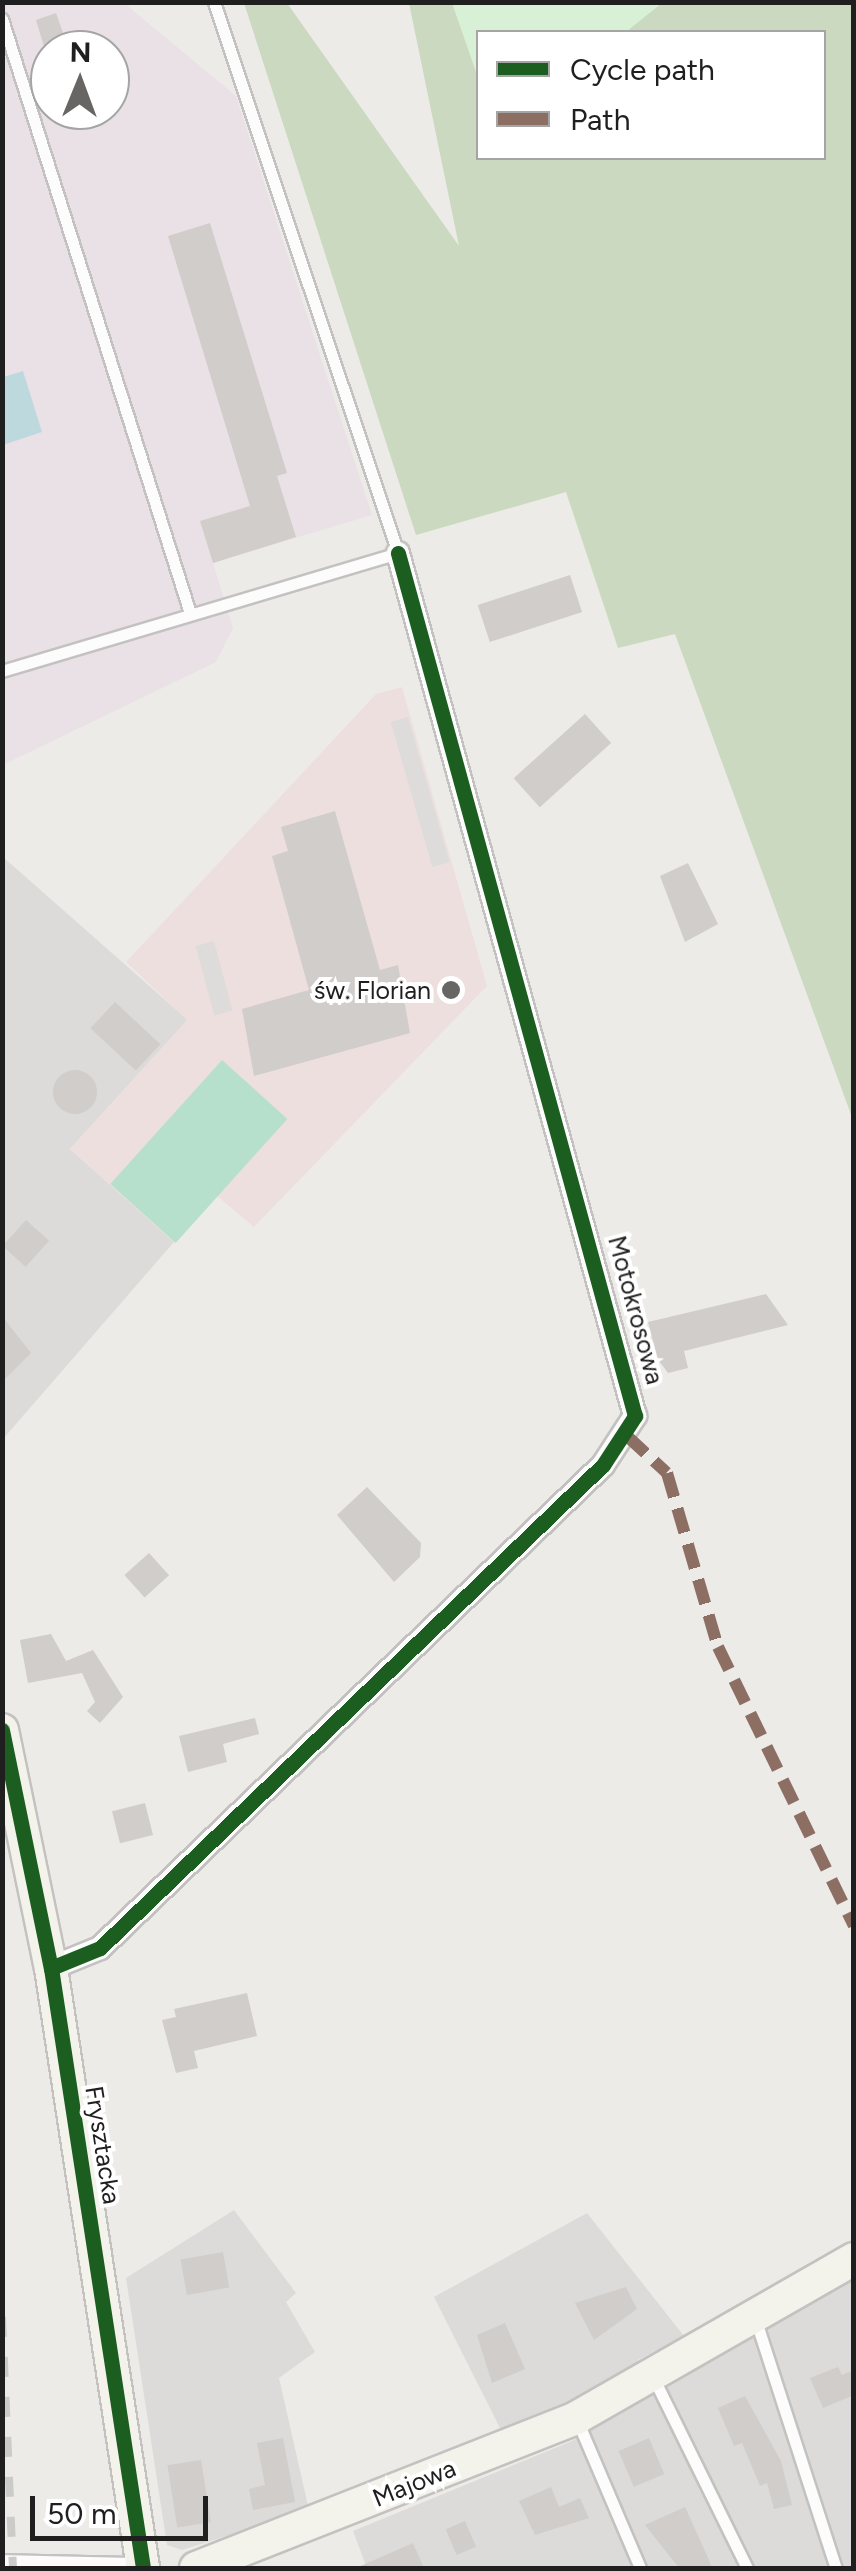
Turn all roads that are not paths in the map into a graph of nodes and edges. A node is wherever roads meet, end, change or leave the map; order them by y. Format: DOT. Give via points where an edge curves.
graph roads {
  1 [pos="214,2"];
  2 [pos="2,19"];
  3 [pos="398,553"];
  4 [pos="189,610"];
  5 [pos="2,671"];
  6 [pos="2,1730"];
  7 [pos="51,1968"];
  8 [pos="854,2259"];
  9 [pos="755,2319"];
  10 [pos="653,2378"];
  11 [pos="576,2418"];
  12 [pos="2,2560"];
  13 [pos="142,2566"];
  14 [pos="196,2568"];
  15 [pos="640,2568"];
  16 [pos="747,2568"];
  17 [pos="836,2568"];
  1 -- 3 [label="lane"];
  2 -- 4 [label="lane"];
  3 -- 4 [label="lane"];
  3 -- 7 [label="street, Motokrosowa" via="635,1416 603,1464 100,1948"];
  4 -- 5 [label="lane"];
  6 -- 7 [label="street, Frysztacka"];
  7 -- 13 [label="street, Frysztacka"];
  8 -- 9 [label="street, Majowa"];
  9 -- 10 [label="street, Majowa"];
  9 -- 17 [label="lane"];
  10 -- 11 [label="street, Majowa"];
  10 -- 16 [label="lane"];
  11 -- 14 [label="street, Majowa"];
  11 -- 15 [label="lane"];
  12 -- 13 [label="lane"];
}
